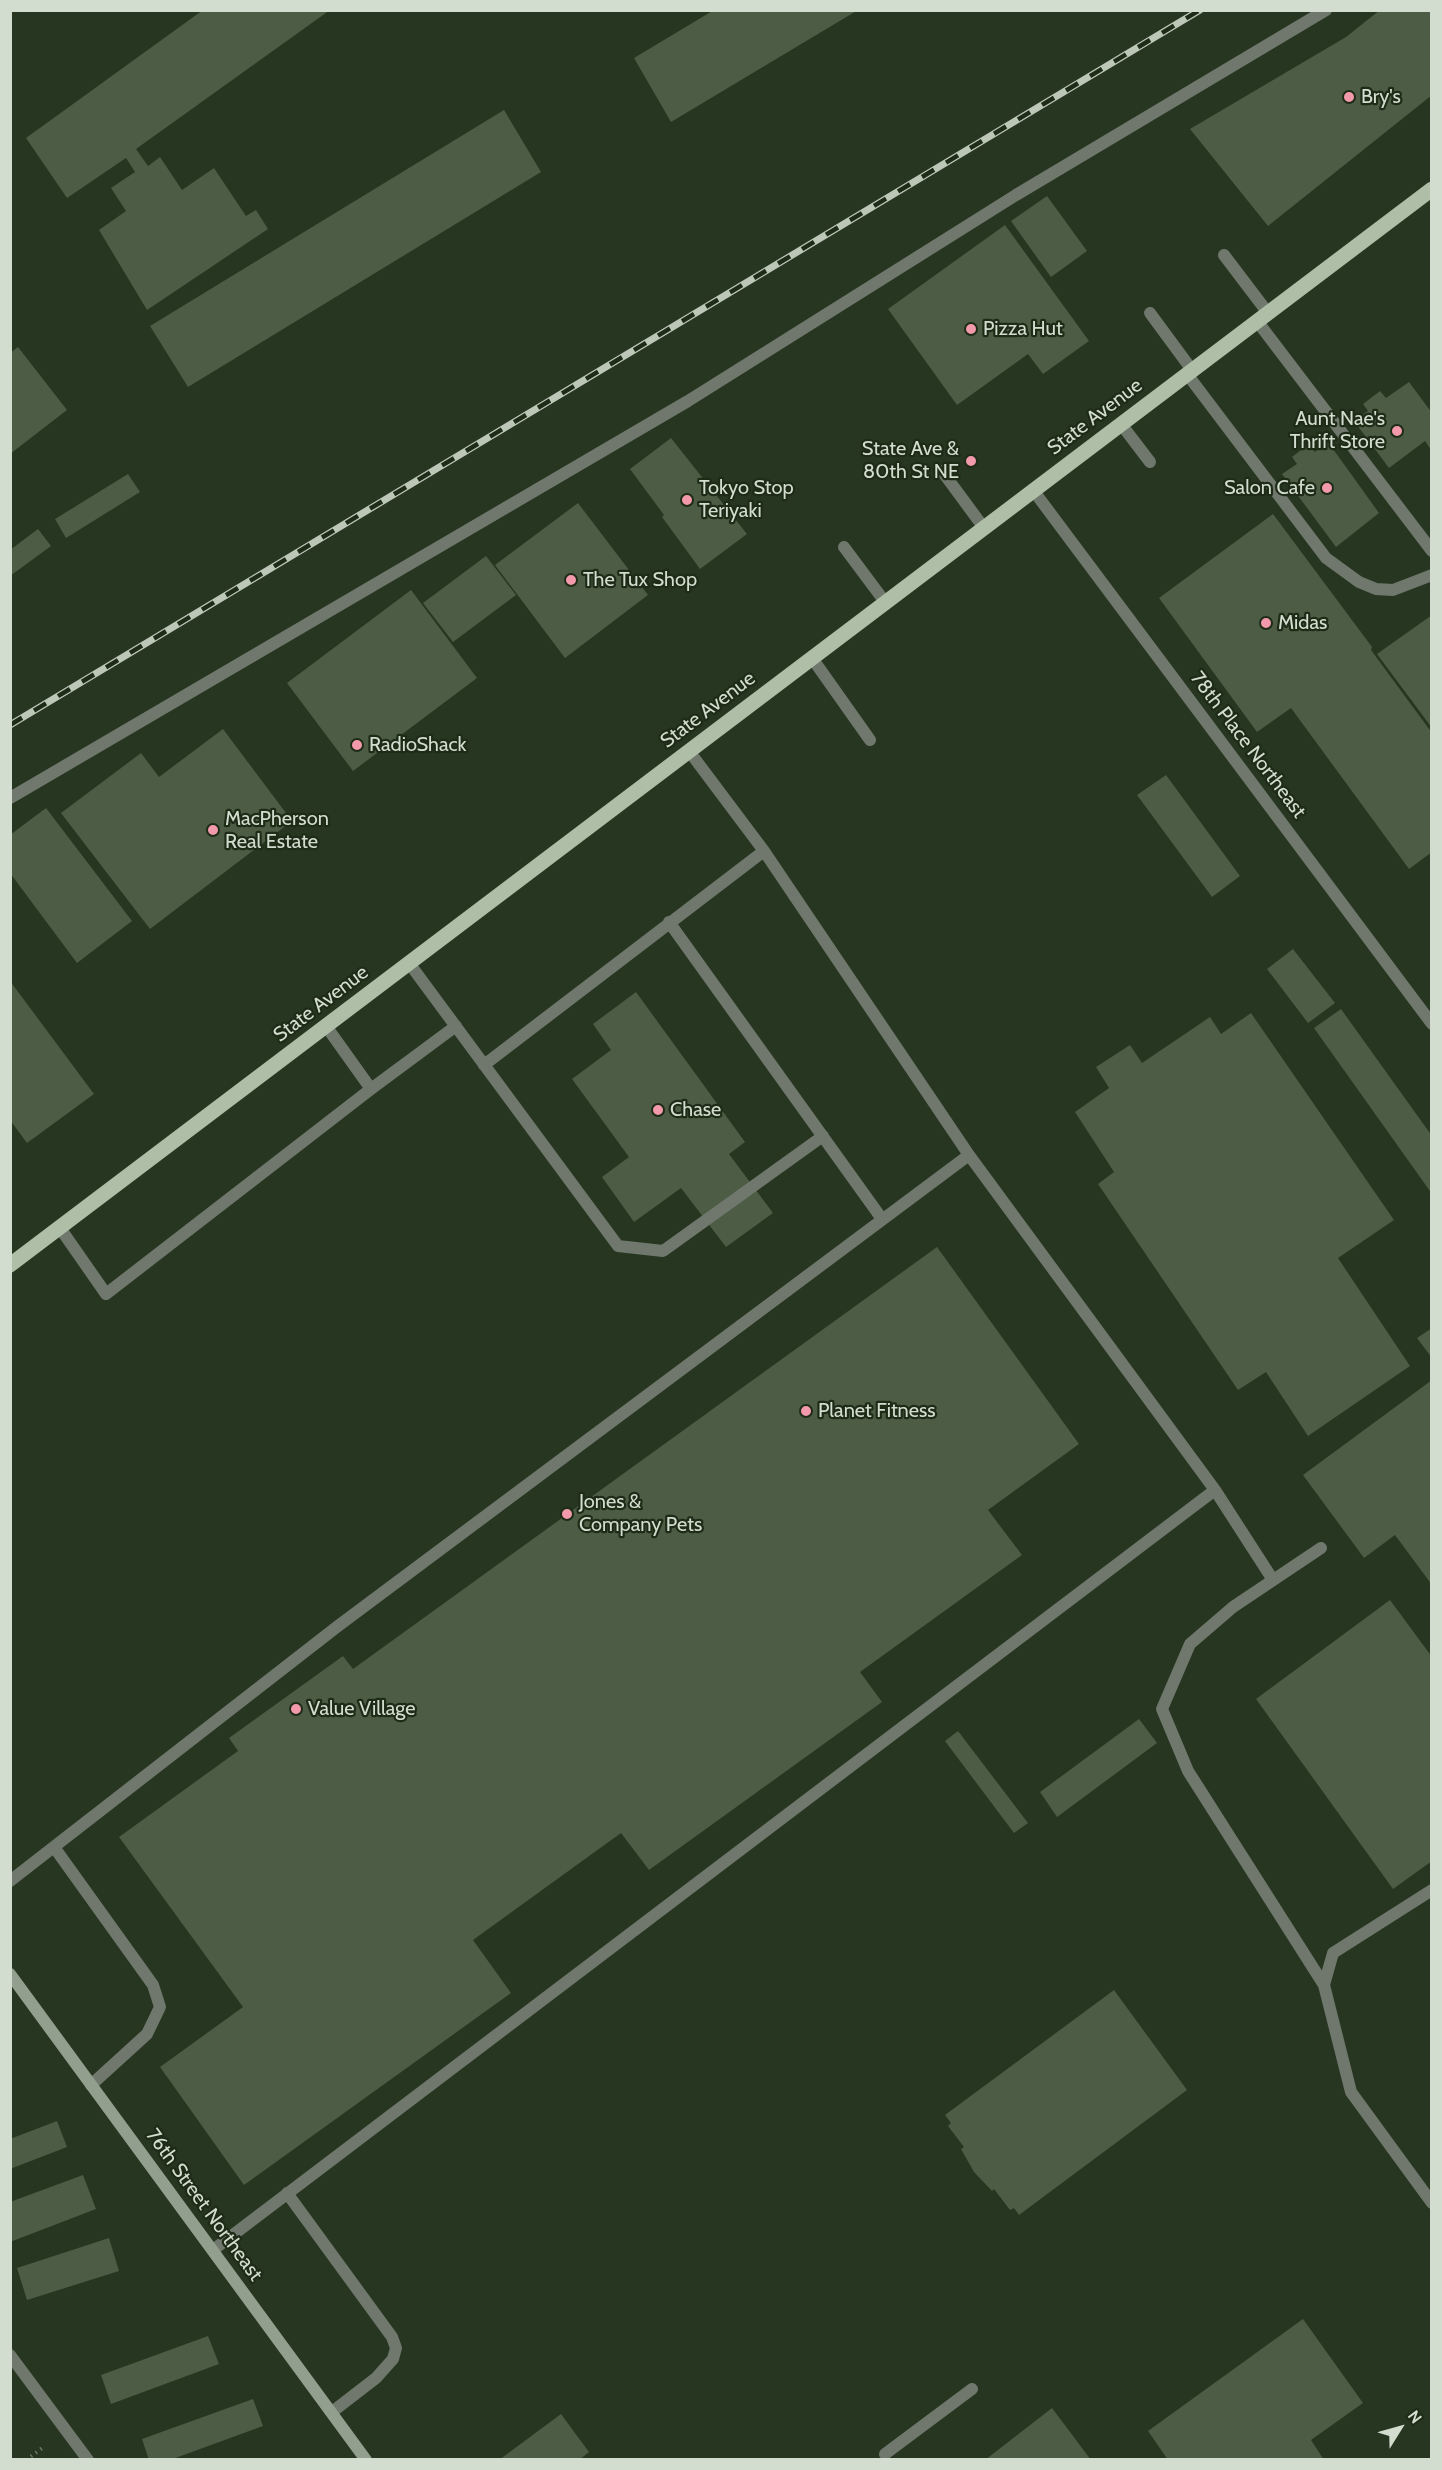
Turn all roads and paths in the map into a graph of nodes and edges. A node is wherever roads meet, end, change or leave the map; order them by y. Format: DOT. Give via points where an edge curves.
graph roads {
  1 [pos="1326,10"];
  2 [pos="1431,189"];
  3 [pos="1224,255"];
  4 [pos="1150,313"];
  5 [pos="1263,317"];
  6 [pos="1189,372"];
  7 [pos="1121,424"];
  8 [pos="1150,462"];
  9 [pos="942,471"];
  10 [pos="1033,490"];
  11 [pos="984,528"];
  12 [pos="844,547"];
  13 [pos="1431,551"];
  14 [pos="1431,575"];
  15 [pos="885,602"];
  16 [pos="812,658"];
  17 [pos="870,740"];
  18 [pos="689,751"];
  19 [pos="10,798"];
  20 [pos="764,851"];
  21 [pos="669,922"];
  22 [pos="409,963"];
  23 [pos="1431,1024"];
  24 [pos="326,1026"];
  25 [pos="456,1026"];
  26 [pos="484,1065"];
  27 [pos="371,1089"];
  28 [pos="823,1136"];
  29 [pos="969,1155"];
  30 [pos="882,1220"];
  31 [pos="60,1228"];
  32 [pos="10,1265"];
  33 [pos="1215,1490"];
  34 [pos="1321,1548"];
  35 [pos="1273,1580"];
  36 [pos="54,1847"];
  37 [pos="10,1881"];
  38 [pos="1431,1890"];
  39 [pos="10,1974"];
  40 [pos="1324,1986"];
  41 [pos="91,2085"];
  42 [pos="287,2193"];
  43 [pos="1431,2203"];
  44 [pos="213,2250"];
  45 [pos="10,2355"];
  46 [pos="972,2389"];
  47 [pos="332,2412"];
  48 [pos="885,2454"];
  49 [pos="88,2460"];
  50 [pos="366,2460"];
  1 -- 19 [label="street" via="1016,195 688,401"];
  2 -- 5 [label="main road, State Avenue"];
  3 -- 5 [label="street"];
  4 -- 6 [label="street"];
  5 -- 6 [label="main road, State Avenue"];
  5 -- 13 [label="street"];
  6 -- 7 [label="main road, State Avenue"];
  6 -- 14 [label="street" via="1326,558 1359,582 1376,589 1393,590"];
  7 -- 8 [label="street"];
  7 -- 10 [label="main road, State Avenue"];
  9 -- 11 [label="street"];
  10 -- 11 [label="main road, State Avenue"];
  10 -- 23 [label="street, 78th Place Northeast"];
  11 -- 15 [label="main road, State Avenue"];
  12 -- 15 [label="street"];
  15 -- 16 [label="main road, State Avenue"];
  16 -- 17 [label="street"];
  16 -- 18 [label="main road, State Avenue"];
  18 -- 20 [label="street"];
  18 -- 22 [label="main road, State Avenue"];
  20 -- 21 [label="street"];
  20 -- 29 [label="street"];
  21 -- 26 [label="street"];
  21 -- 28 [label="street"];
  22 -- 24 [label="main road, State Avenue"];
  22 -- 25 [label="street"];
  24 -- 27 [label="street"];
  24 -- 31 [label="main road, State Avenue"];
  25 -- 26 [label="street"];
  25 -- 27 [label="street"];
  26 -- 28 [label="street" via="618,1246 663,1251"];
  27 -- 31 [label="street" via="106,1294"];
  28 -- 30 [label="street"];
  29 -- 30 [label="street"];
  29 -- 33 [label="street"];
  30 -- 36 [label="street" via="338,1626"];
  31 -- 32 [label="main road, State Avenue"];
  33 -- 35 [label="street"];
  33 -- 42 [label="street"];
  34 -- 35 [label="street"];
  35 -- 40 [label="street" via="1233,1606 1190,1644 1162,1709 1188,1772"];
  36 -- 37 [label="street"];
  36 -- 41 [label="street" via="153,1985 160,2007 147,2034"];
  38 -- 40 [label="street" via="1334,1953"];
  39 -- 41 [label="street, 76th Street Northeast"];
  40 -- 43 [label="street" via="1351,2092"];
  41 -- 44 [label="street, 76th Street Northeast"];
  42 -- 44 [label="street"];
  42 -- 47 [label="street" via="392,2337 396,2348 393,2359 376,2378"];
  44 -- 47 [label="street, 76th Street Northeast"];
  45 -- 49 [label="street"];
  46 -- 48 [label="street"];
  47 -- 50 [label="street, 76th Street Northeast"];
}
